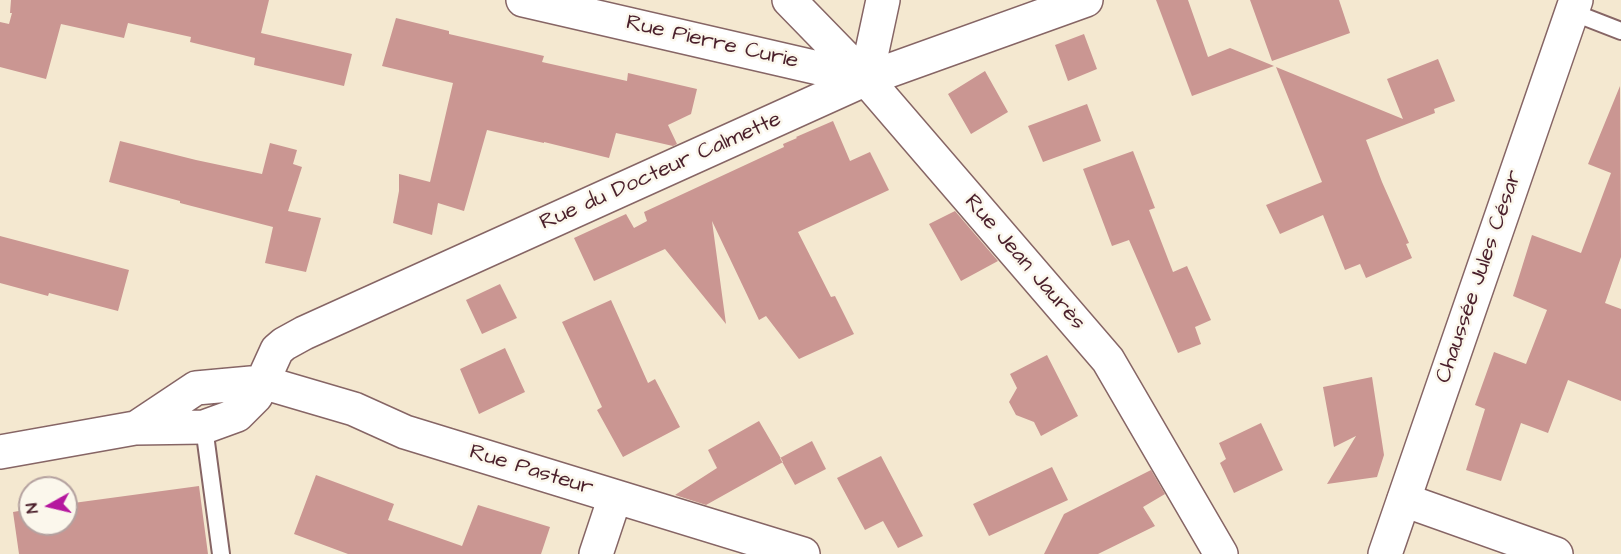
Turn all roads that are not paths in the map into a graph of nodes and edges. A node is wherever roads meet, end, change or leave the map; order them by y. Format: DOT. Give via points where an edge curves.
graph roads {
  1 [pos="523,0"];
  2 [pos="789,0"];
  3 [pos="884,0"];
  4 [pos="1086,0"];
  5 [pos="1574,6"];
  6 [pos="1621,31"];
  7 [pos="866,79"];
  8 [pos="262,382"];
  9 [pos="196,388"];
  10 [pos="204,427"];
  11 [pos="135,428"];
  12 [pos="0,452"];
  13 [pos="615,497"];
  14 [pos="1404,500"];
  15 [pos="221,554"];
  16 [pos="596,554"];
  17 [pos="803,554"];
  18 [pos="1221,554"];
  19 [pos="1384,554"];
  20 [pos="1556,554"];
  1 -- 7 [label="street, Rue Pierre Curie"];
  2 -- 7 [label="street, Rue Jean Jaurès"];
  3 -- 7 [label="street"];
  4 -- 7 [label="street, Rue du Docteur Calmette"];
  5 -- 6 [label="lane"];
  5 -- 14 [label="street, Chaussée Jules César"];
  7 -- 8 [label="street, Rue du Docteur Calmette" via="304,333 277,350"];
  7 -- 18 [label="street, Rue Jean Jaurès" via="1108,360"];
  8 -- 9 [label="street, Rue Pasteur"];
  8 -- 10 [label="street, Rue Pasteur" via="256,396 237,416"];
  8 -- 13 [label="street, Rue Pasteur" via="354,409 405,432"];
  9 -- 10 [label="street"];
  9 -- 11 [label="street, Rue Pasteur"];
  10 -- 11 [label="street, Rue Pasteur"];
  10 -- 15 [label="lane"];
  11 -- 12 [label="street, Rue Pasteur"];
  13 -- 16 [label="street"];
  13 -- 17 [label="street, Rue Pasteur"];
  14 -- 19 [label="street, Chaussée Jules César"];
  14 -- 20 [label="street"];
}
